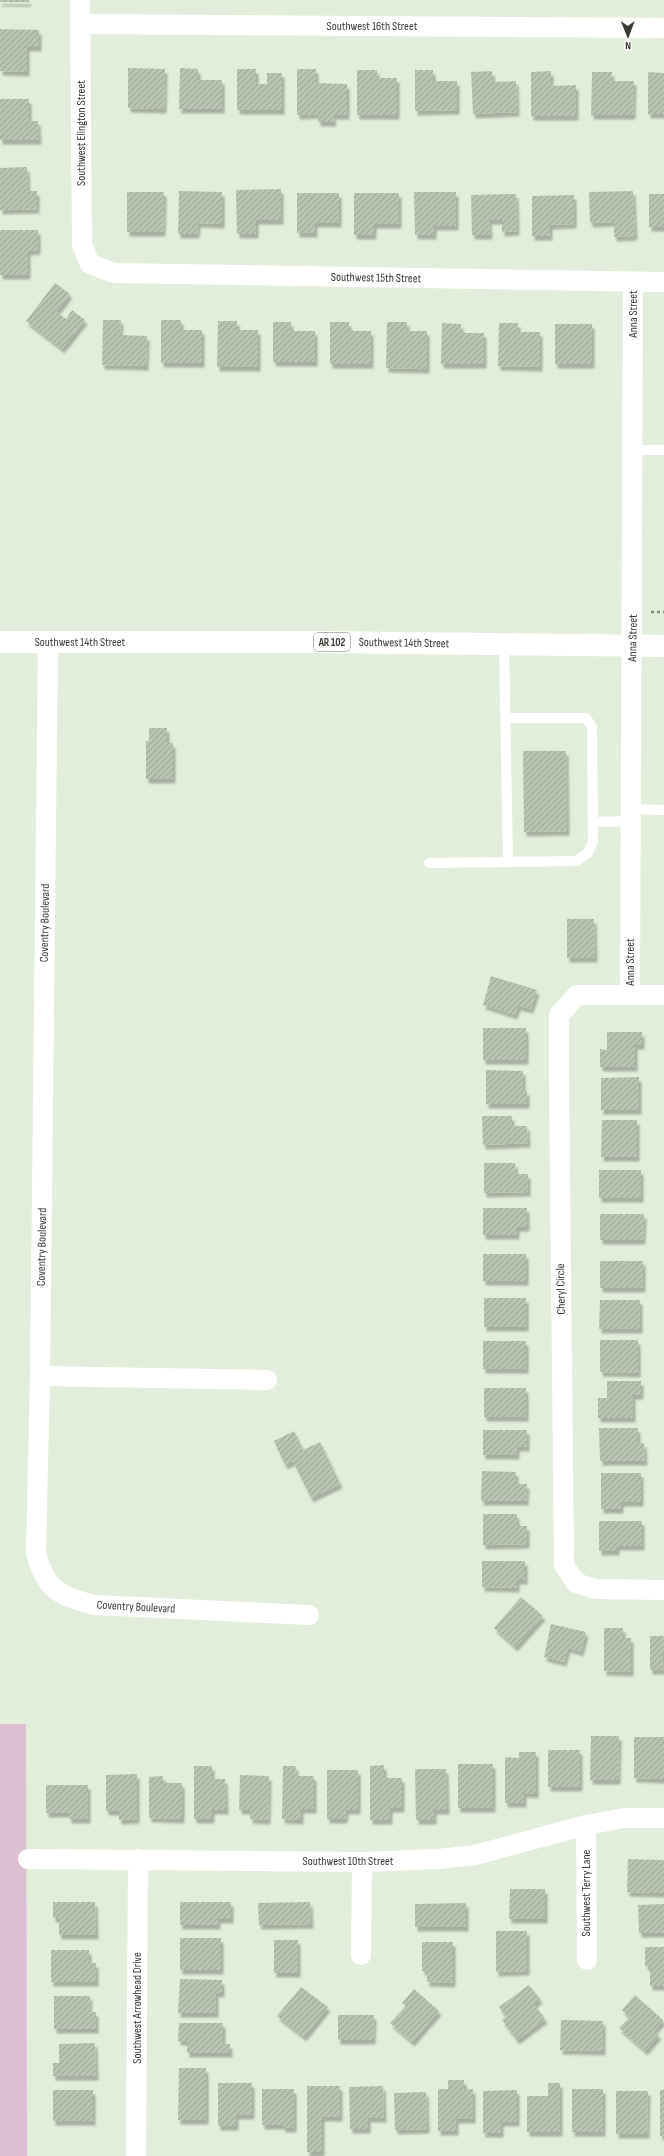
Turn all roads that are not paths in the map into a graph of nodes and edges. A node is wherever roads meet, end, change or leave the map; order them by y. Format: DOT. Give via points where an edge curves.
graph roads {
  1 [pos="80,0"];
  2 [pos="80,24"];
  3 [pos="664,28"];
  4 [pos="90,264"];
  5 [pos="633,282"];
  6 [pos="664,282"];
  7 [pos="633,450"];
  8 [pos="664,450"];
  9 [pos="0,642"];
  10 [pos="48,642"];
  11 [pos="504,644"];
  12 [pos="633,645"];
  13 [pos="664,646"];
  14 [pos="505,718"];
  15 [pos="664,810"];
  16 [pos="630,815"];
  17 [pos="594,822"];
  18 [pos="508,862"];
  19 [pos="429,863"];
  20 [pos="630,994"];
  21 [pos="664,995"];
  22 [pos="40,1376"];
  23 [pos="267,1380"];
  24 [pos="664,1590"];
  25 [pos="308,1615"];
  26 [pos="664,1818"];
  27 [pos="586,1825"];
  28 [pos="28,1859"];
  29 [pos="138,1859"];
  30 [pos="362,1862"];
  31 [pos="361,1955"];
  32 [pos="587,1960"];
  33 [pos="136,2156"];
  1 -- 2 [label="street, Southwest Elington Street"];
  2 -- 3 [label="street, Southwest 16th Street"];
  2 -- 4 [label="street, Southwest Elington Street" via="82,245"];
  4 -- 5 [label="street, Southwest 15th Street" via="114,273"];
  5 -- 6 [label="street, Southwest 15th Street"];
  5 -- 7 [label="street, Anna Street"];
  7 -- 8 [label="lane"];
  7 -- 12 [label="street, Anna Street"];
  9 -- 10 [label="main road, Southwest 14th Street / AR 102"];
  10 -- 11 [label="main road, Southwest 14th Street / AR 102"];
  10 -- 22 [label="street, Coventry Boulevard"];
  11 -- 12 [label="main road, Southwest 14th Street / AR 102"];
  11 -- 14 [label="lane"];
  12 -- 13 [label="main road, Southwest 14th Street / AR 102"];
  12 -- 16 [label="street, Anna Street"];
  14 -- 17 [label="lane" via="586,718 592,726"];
  14 -- 18 [label="lane"];
  15 -- 16 [label="lane"];
  16 -- 17 [label="lane"];
  16 -- 20 [label="street, Anna Street"];
  17 -- 18 [label="lane" via="593,841 588,853 576,861"];
  18 -- 19 [label="lane"];
  20 -- 21 [label="street, Cheryl Circle"];
  20 -- 24 [label="street, Cheryl Circle" via="577,995 559,1015 564,1565 576,1583 596,1589"];
  22 -- 23 [label="street"];
  22 -- 25 [label="street, Coventry Boulevard" via="36,1553 41,1572 52,1586 68,1599 95,1606"];
  26 -- 27 [label="street, Southwest 10th Street" via="625,1818"];
  27 -- 30 [label="street, Southwest 10th Street" via="475,1855"];
  27 -- 32 [label="street, Southwest Terry Lane"];
  28 -- 29 [label="street, Southwest 10th Street"];
  29 -- 30 [label="street, Southwest 10th Street"];
  29 -- 33 [label="street, Southwest Arrowhead Drive"];
  30 -- 31 [label="street"];
}
